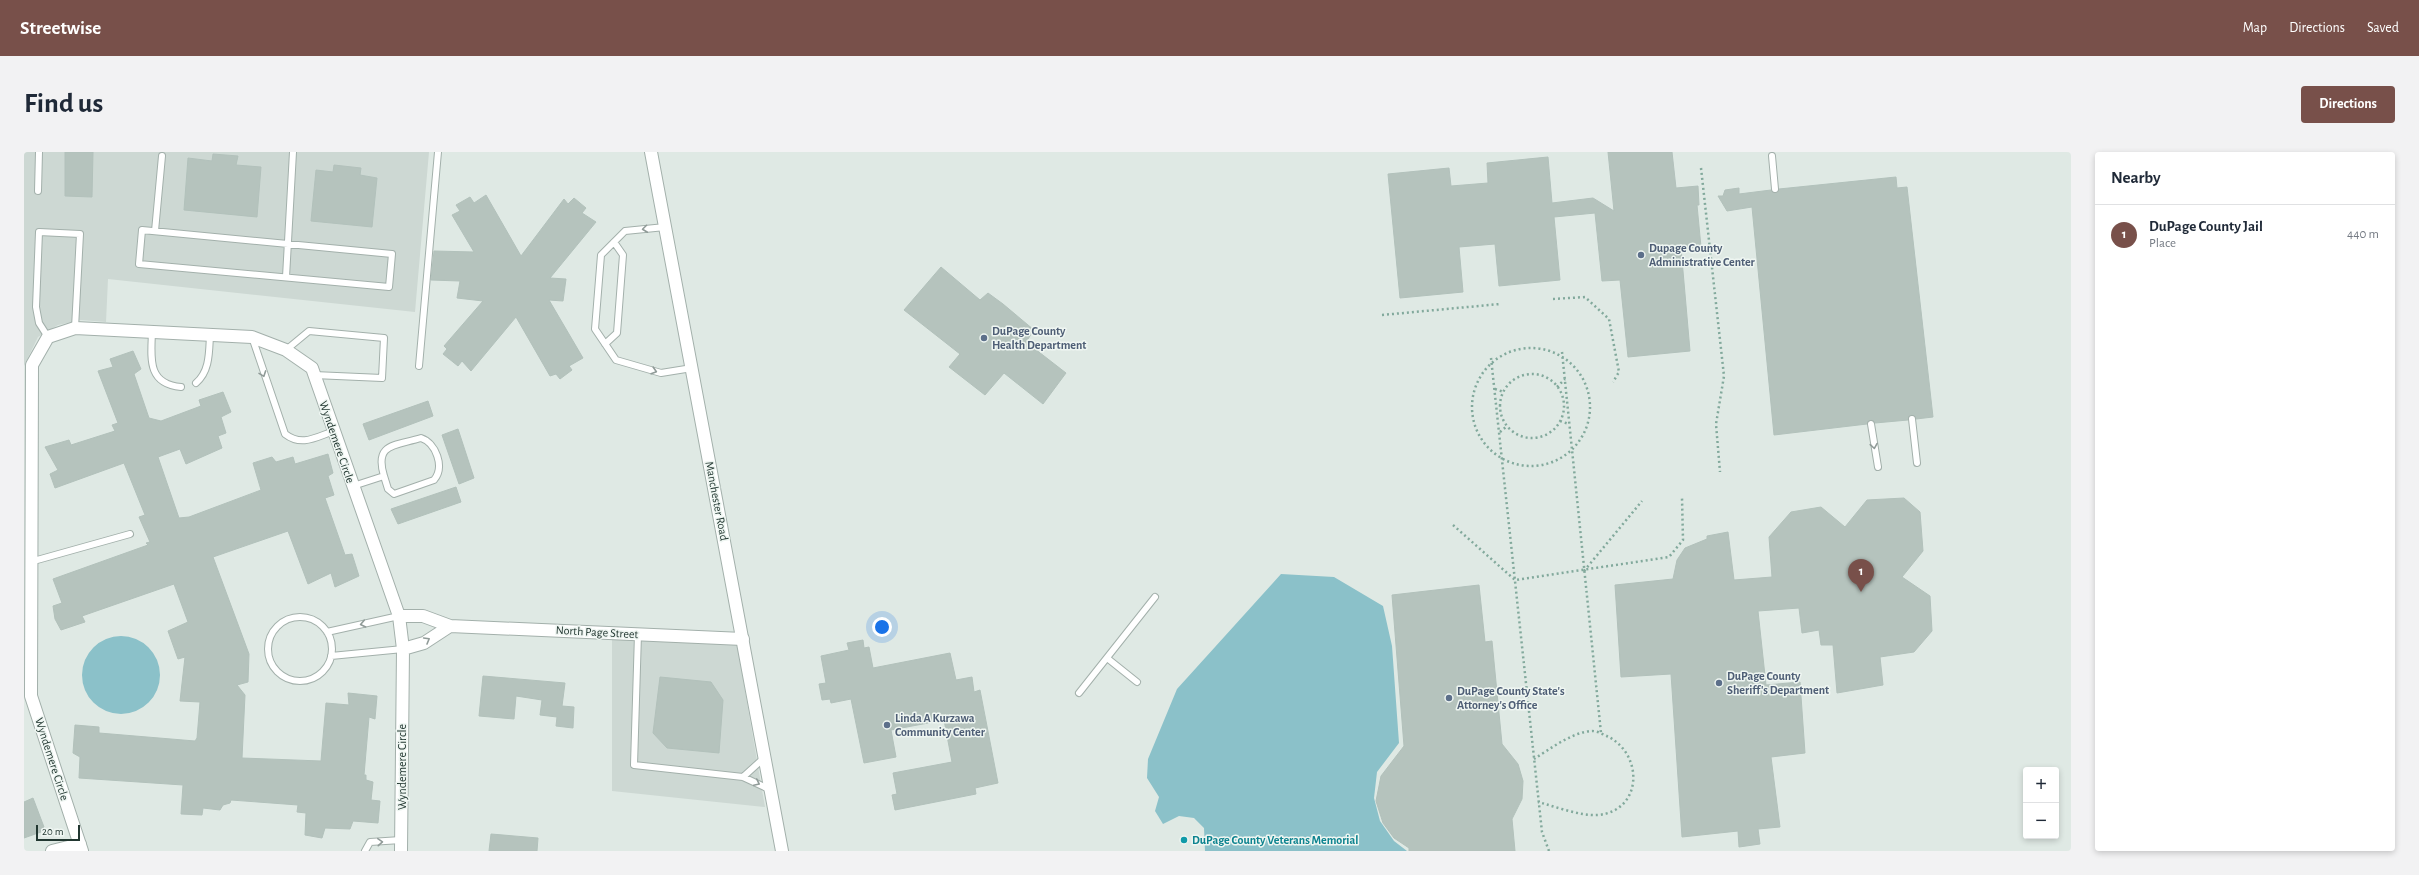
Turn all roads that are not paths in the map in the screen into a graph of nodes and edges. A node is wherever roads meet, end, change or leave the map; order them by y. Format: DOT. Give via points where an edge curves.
graph roads {
  1 [pos="39,152"];
  2 [pos="293,152"];
  3 [pos="438,152"];
  4 [pos="651,152"];
  5 [pos="162,156"];
  6 [pos="1772,156"];
  7 [pos="1775,189"];
  8 [pos="38,191"];
  9 [pos="665,226"];
  10 [pos="155,231"];
  11 [pos="614,242"];
  12 [pos="288,245"];
  13 [pos="286,277"];
  14 [pos="75,328"];
  15 [pos="152,332"];
  16 [pos="210,335"];
  17 [pos="48,337"];
  18 [pos="252,337"];
  19 [pos="606,344"];
  20 [pos="286,350"];
  21 [pos="420,366"];
  22 [pos="692,368"];
  23 [pos="314,375"];
  24 [pos="196,382"];
  25 [pos="181,387"];
  26 [pos="28,401"];
  27 [pos="1912,419"];
  28 [pos="1871,424"];
  29 [pos="334,431"];
  30 [pos="1917,463"];
  31 [pos="1878,467"];
  32 [pos="384,476"];
  33 [pos="353,486"];
  34 [pos="130,534"];
  35 [pos="30,562"];
  36 [pos="1155,597"];
  37 [pos="399,616"];
  38 [pos="450,626"];
  39 [pos="327,632"];
  40 [pos="638,634"];
  41 [pos="743,639"];
  42 [pos="402,650"];
  43 [pos="331,656"];
  44 [pos="1107,658"];
  45 [pos="1137,682"];
  46 [pos="1079,693"];
  47 [pos="764,757"];
  48 [pos="743,777"];
  49 [pos="771,790"];
  50 [pos="401,846"];
  51 [pos="81,848"];
  52 [pos="52,851"];
  53 [pos="364,851"];
  54 [pos="782,851"];
  1 -- 8 [label="lane"];
  2 -- 12 [label="lane"];
  3 -- 21 [label="lane"];
  4 -- 9 [label="street, Manchester Road"];
  5 -- 10 [label="lane"];
  6 -- 7 [label="lane"];
  9 -- 11 [label="lane, one-way" via="625,231"];
  9 -- 22 [label="street, Manchester Road"];
  10 -- 12 [label="lane"];
  10 -- 13 [label="lane" via="142,230 139,264"];
  11 -- 19 [label="lane" via="623,255 616,333"];
  11 -- 19 [label="lane" via="601,255 595,329"];
  12 -- 13 [label="lane"];
  12 -- 13 [label="lane" via="392,254 389,287"];
  14 -- 15 [label="street, Wyndemere Circle"];
  14 -- 17 [label="street, Wyndemere Circle"];
  14 -- 17 [label="lane" via="80,234 39,232 36,307 38,323"];
  15 -- 16 [label="street, Wyndemere Circle"];
  15 -- 25 [label="lane" via="151,361 154,371 166,383"];
  16 -- 18 [label="street, Wyndemere Circle"];
  16 -- 24 [label="lane" via="206,370 203,377"];
  17 -- 26 [label="street, Wyndemere Circle" via="32,365"];
  18 -- 20 [label="street, Wyndemere Circle"];
  18 -- 29 [label="lane, one-way" via="285,434 293,440 305,442"];
  19 -- 22 [label="lane, one-way" via="616,360 661,373"];
  20 -- 23 [label="street, Wyndemere Circle" via="312,368"];
  20 -- 23 [label="lane" via="309,331 384,338 382,378"];
  22 -- 41 [label="street, Manchester Road"];
  23 -- 29 [label="street, Wyndemere Circle"];
  26 -- 35 [label="street, Wyndemere Circle"];
  27 -- 30 [label="lane"];
  28 -- 31 [label="lane, one-way"];
  29 -- 33 [label="street, Wyndemere Circle"];
  32 -- 32 [label="lane" via="380,462 382,452 421,438 433,446 439,466 438,476 434,480 394,494 388,489"];
  32 -- 33 [label="lane"];
  33 -- 37 [label="street, Wyndemere Circle"];
  34 -- 35 [label="lane"];
  35 -- 51 [label="street, Wyndemere Circle" via="31,696"];
  36 -- 44 [label="lane"];
  37 -- 38 [label="street, North Page Street" via="423,616"];
  37 -- 39 [label="lane, one-way"];
  37 -- 42 [label="street, Wyndemere Circle"];
  38 -- 40 [label="street, North Page Street"];
  42 -- 38 [label="street, one-way" via="424,643"];
  39 -- 43 [label="lane" via="332,644"];
  39 -- 43 [label="lane" via="319,623 307,618 294,618 283,622 274,631 269,642 269,655 273,667 282,676 293,681 306,681 317,676 326,668"];
  40 -- 41 [label="street, North Page Street"];
  40 -- 48 [label="lane" via="634,765"];
  41 -- 47 [label="street, Manchester Road"];
  42 -- 43 [label="lane"];
  42 -- 50 [label="street, Wyndemere Circle"];
  44 -- 45 [label="lane"];
  44 -- 46 [label="lane"];
  47 -- 48 [label="lane"];
  47 -- 49 [label="street, Manchester Road"];
  48 -- 49 [label="lane, one-way"];
  49 -- 54 [label="street, Manchester Road"];
  53 -- 50 [label="lane, one-way" via="370,842"];
  51 -- 52 [label="street"];
}
